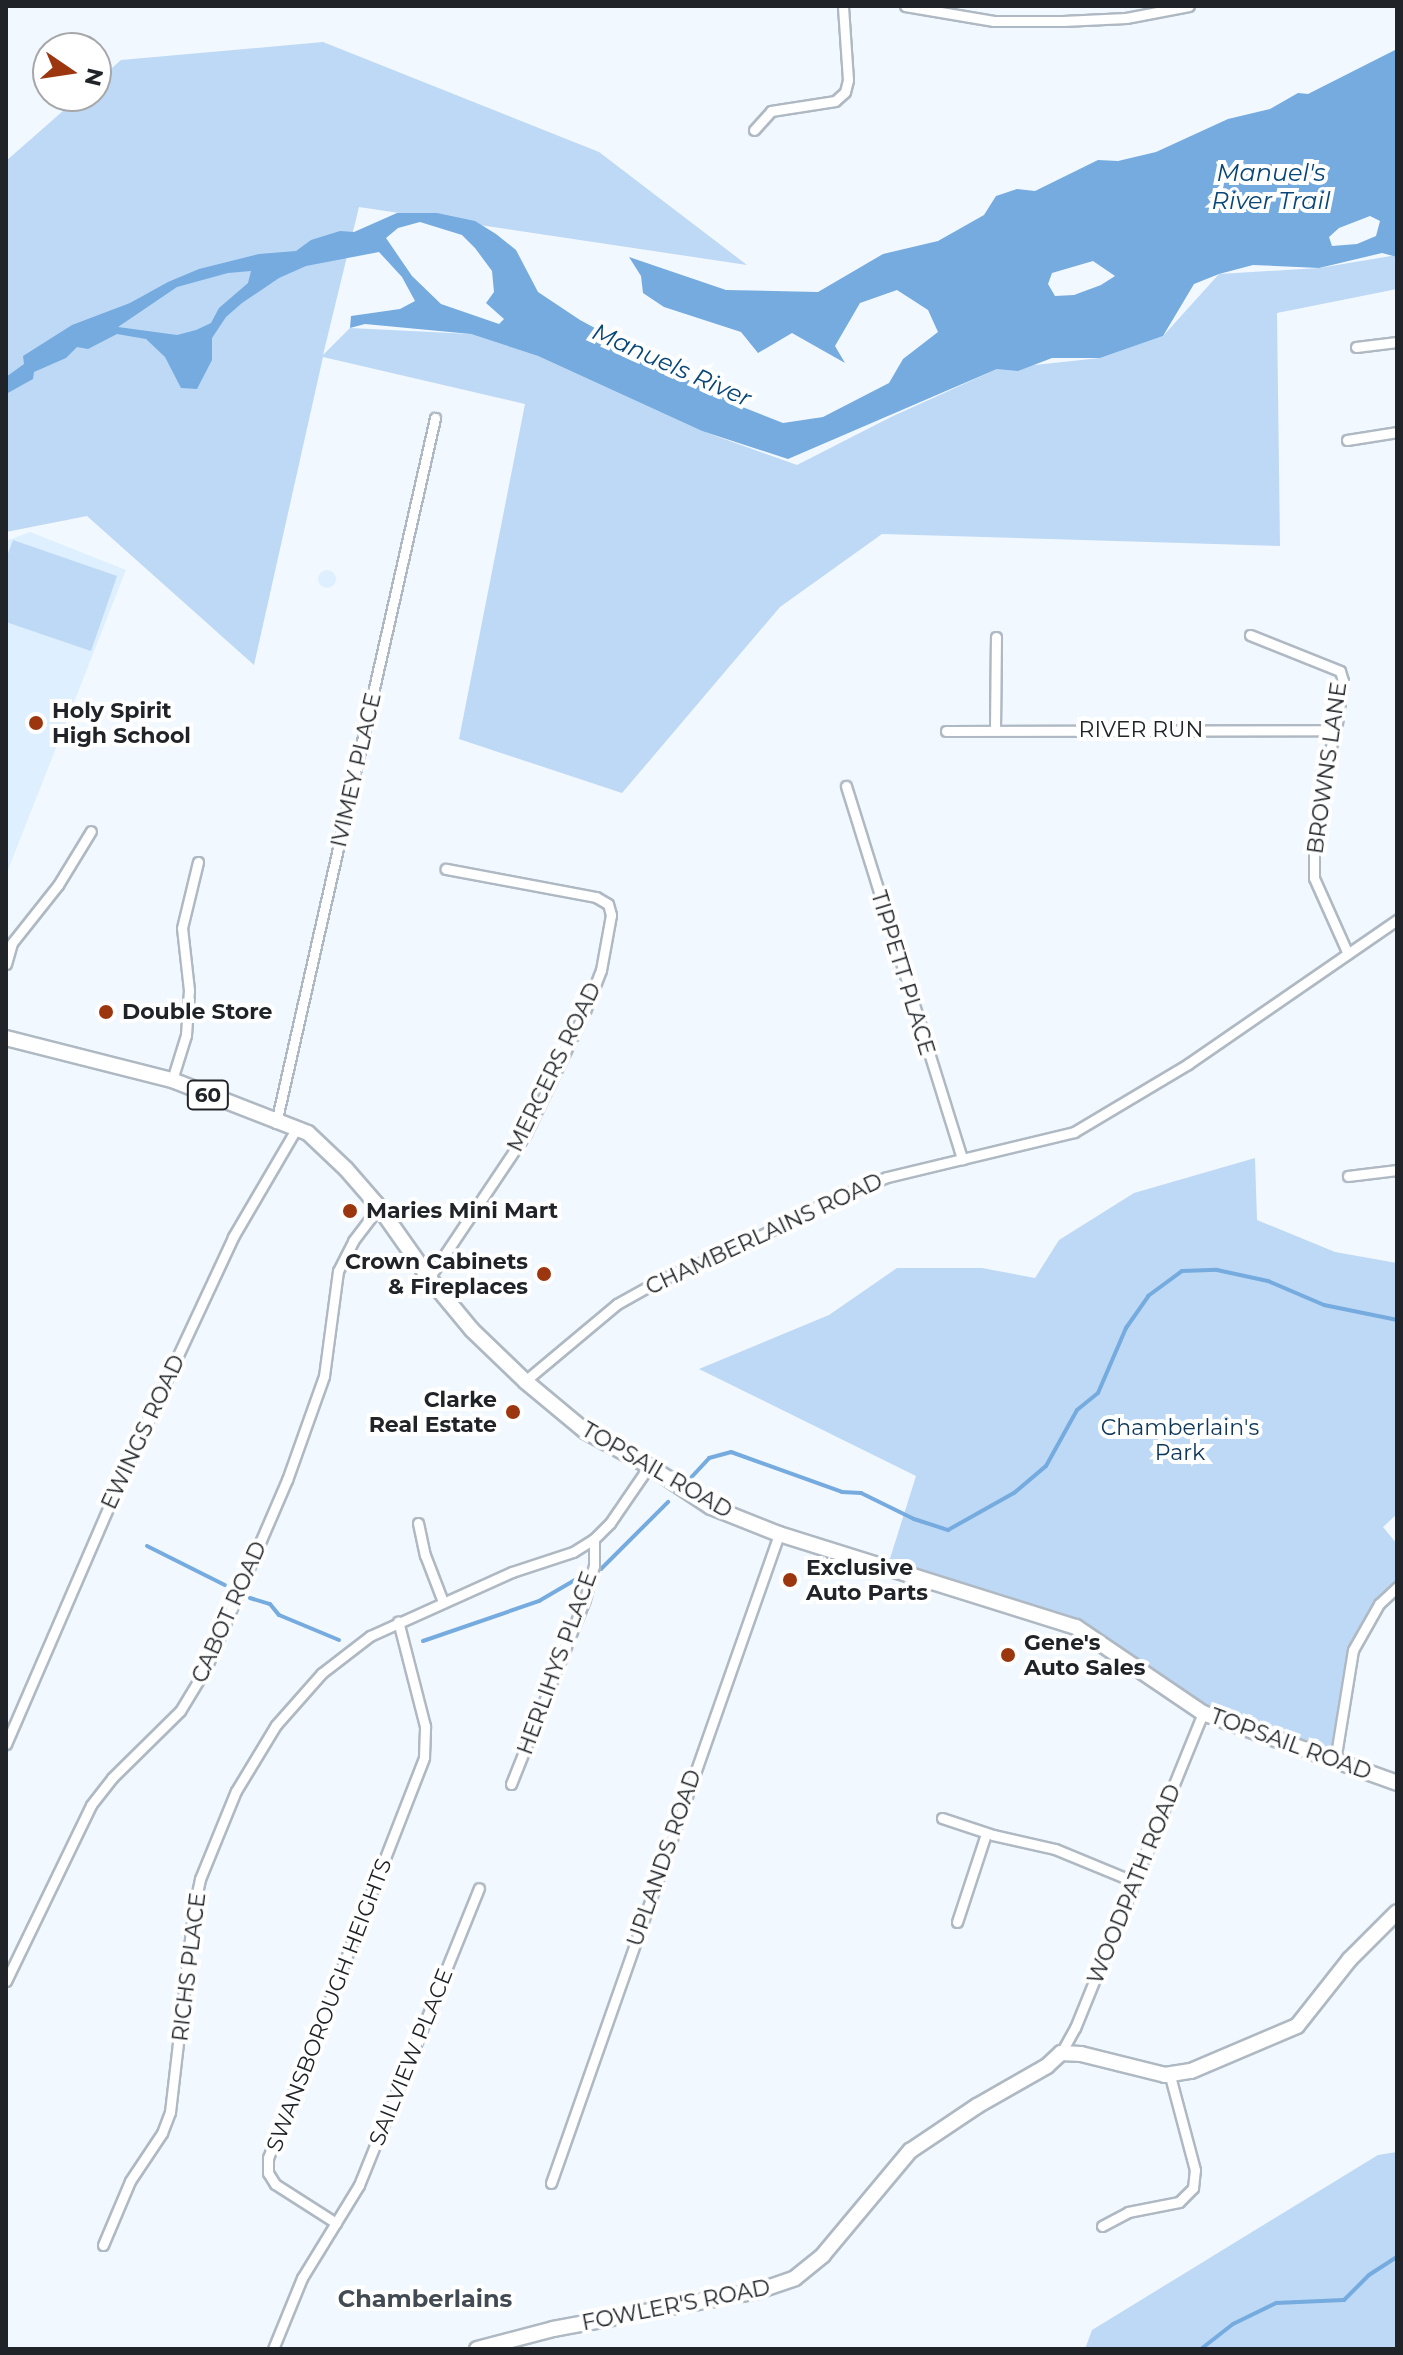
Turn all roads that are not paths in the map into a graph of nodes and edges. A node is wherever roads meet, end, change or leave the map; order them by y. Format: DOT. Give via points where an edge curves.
graph roads {
  1 [pos="843,6"];
  2 [pos="905,6"];
  3 [pos="1189,6"];
  4 [pos="754,130"];
  5 [pos="1397,342"];
  6 [pos="1356,347"];
  7 [pos="435,418"];
  8 [pos="1397,432"];
  9 [pos="1347,440"];
  10 [pos="1250,635"];
  11 [pos="996,637"];
  12 [pos="995,730"];
  13 [pos="1336,730"];
  14 [pos="946,731"];
  15 [pos="846,786"];
  16 [pos="91,831"];
  17 [pos="198,862"];
  18 [pos="446,869"];
  19 [pos="1397,920"];
  20 [pos="1348,954"];
  21 [pos="6,964"];
  22 [pos="6,1038"];
  23 [pos="172,1080"];
  24 [pos="276,1123"];
  25 [pos="296,1129"];
  26 [pos="962,1159"];
  27 [pos="1397,1170"];
  28 [pos="1348,1176"];
  29 [pos="379,1207"];
  30 [pos="429,1278"];
  31 [pos="525,1381"];
  32 [pos="649,1466"];
  33 [pos="418,1523"];
  34 [pos="779,1534"];
  35 [pos="594,1539"];
  36 [pos="1397,1587"];
  37 [pos="443,1602"];
  38 [pos="398,1621"];
  39 [pos="1203,1713"];
  40 [pos="6,1744"];
  41 [pos="1335,1761"];
  42 [pos="1397,1783"];
  43 [pos="511,1784"];
  44 [pos="942,1818"];
  45 [pos="986,1834"];
  46 [pos="1135,1882"];
  47 [pos="479,1888"];
  48 [pos="1397,1912"];
  49 [pos="957,1922"];
  50 [pos="6,1981"];
  51 [pos="1061,2053"];
  52 [pos="1170,2076"];
  53 [pos="551,2183"];
  54 [pos="336,2223"];
  55 [pos="1102,2226"];
  56 [pos="103,2245"];
  57 [pos="273,2349"];
  58 [pos="477,2349"];
  1 -- 4 [label="street" via="845,92 835,101 771,111"];
  2 -- 3 [label="street" via="994,21 1126,18"];
  5 -- 6 [label="street"];
  7 -- 24 [label="street, IVIMEY PLACE"];
  8 -- 9 [label="street"];
  10 -- 13 [label="street, BROWNS LANE" via="1340,671"];
  11 -- 12 [label="street"];
  12 -- 13 [label="street, RIVER RUN"];
  12 -- 14 [label="street, RIVER RUN"];
  13 -- 20 [label="street, BROWNS LANE" via="1314,850 1314,878"];
  15 -- 26 [label="street, TIPPETT PLACE"];
  16 -- 21 [label="street" via="58,885 12,943"];
  17 -- 23 [label="street" via="182,928 189,990 186,1035"];
  18 -- 30 [label="street, MERCERS ROAD" via="596,897 608,904 611,915 601,970 526,1133"];
  19 -- 20 [label="street, CHAMBERLAINS ROAD"];
  20 -- 26 [label="street, CHAMBERLAINS ROAD" via="1188,1064 1074,1132"];
  22 -- 23 [label="main road, TOPSAIL ROAD / 60"];
  23 -- 24 [label="main road, TOPSAIL ROAD / 60"];
  24 -- 25 [label="main road, TOPSAIL ROAD / 60"];
  25 -- 29 [label="main road, TOPSAIL ROAD / 60" via="308,1133"];
  25 -- 40 [label="street, EWINGS ROAD" via="233,1237"];
  26 -- 31 [label="street, CHAMBERLAINS ROAD" via="887,1177 660,1280 617,1304"];
  27 -- 28 [label="street"];
  29 -- 30 [label="main road, TOPSAIL ROAD / 60"];
  29 -- 50 [label="street, CABOT ROAD" via="338,1271 324,1376 287,1480 206,1668 180,1711 91,1805"];
  30 -- 31 [label="main road, TOPSAIL ROAD / 60"];
  31 -- 32 [label="main road, TOPSAIL ROAD / 60" via="585,1431"];
  32 -- 34 [label="main road, TOPSAIL ROAD / 60" via="711,1507"];
  32 -- 35 [label="street, RICHS PLACE"];
  33 -- 37 [label="street"];
  34 -- 39 [label="main road, TOPSAIL ROAD / 60" via="1076,1627"];
  34 -- 53 [label="street, UPLANDS ROAD"];
  35 -- 37 [label="street, RICHS PLACE"];
  35 -- 43 [label="street, HERLIHYS PLACE" via="594,1566 585,1599"];
  36 -- 41 [label="street" via="1379,1604 1353,1650"];
  37 -- 38 [label="street, RICHS PLACE"];
  38 -- 54 [label="street, SWANSBOROUGH HEIGHTS" via="425,1726 424,1757 267,2166 275,2184"];
  38 -- 56 [label="street, RICHS PLACE" via="345,1652 311,1684 276,1725 236,1791 194,1901 168,2120 130,2181"];
  39 -- 41 [label="main road, TOPSAIL ROAD / 60"];
  39 -- 46 [label="street, WOODPATH ROAD"];
  41 -- 42 [label="main road, TOPSAIL ROAD / 60"];
  44 -- 45 [label="street"];
  45 -- 46 [label="street" via="1055,1849"];
  45 -- 49 [label="street"];
  46 -- 51 [label="street, WOODPATH ROAD"];
  47 -- 54 [label="street, SAILVIEW PLACE" via="364,2174"];
  48 -- 52 [label="main road" via="1350,1959 1297,2026"];
  51 -- 52 [label="main road"];
  51 -- 58 [label="main road, FOWLER'S ROAD" via="910,2151 823,2255 795,2278 758,2291"];
  52 -- 55 [label="street" via="1194,2165 1193,2188 1179,2202 1128,2212"];
  54 -- 57 [label="street" via="292,2297"];
}
